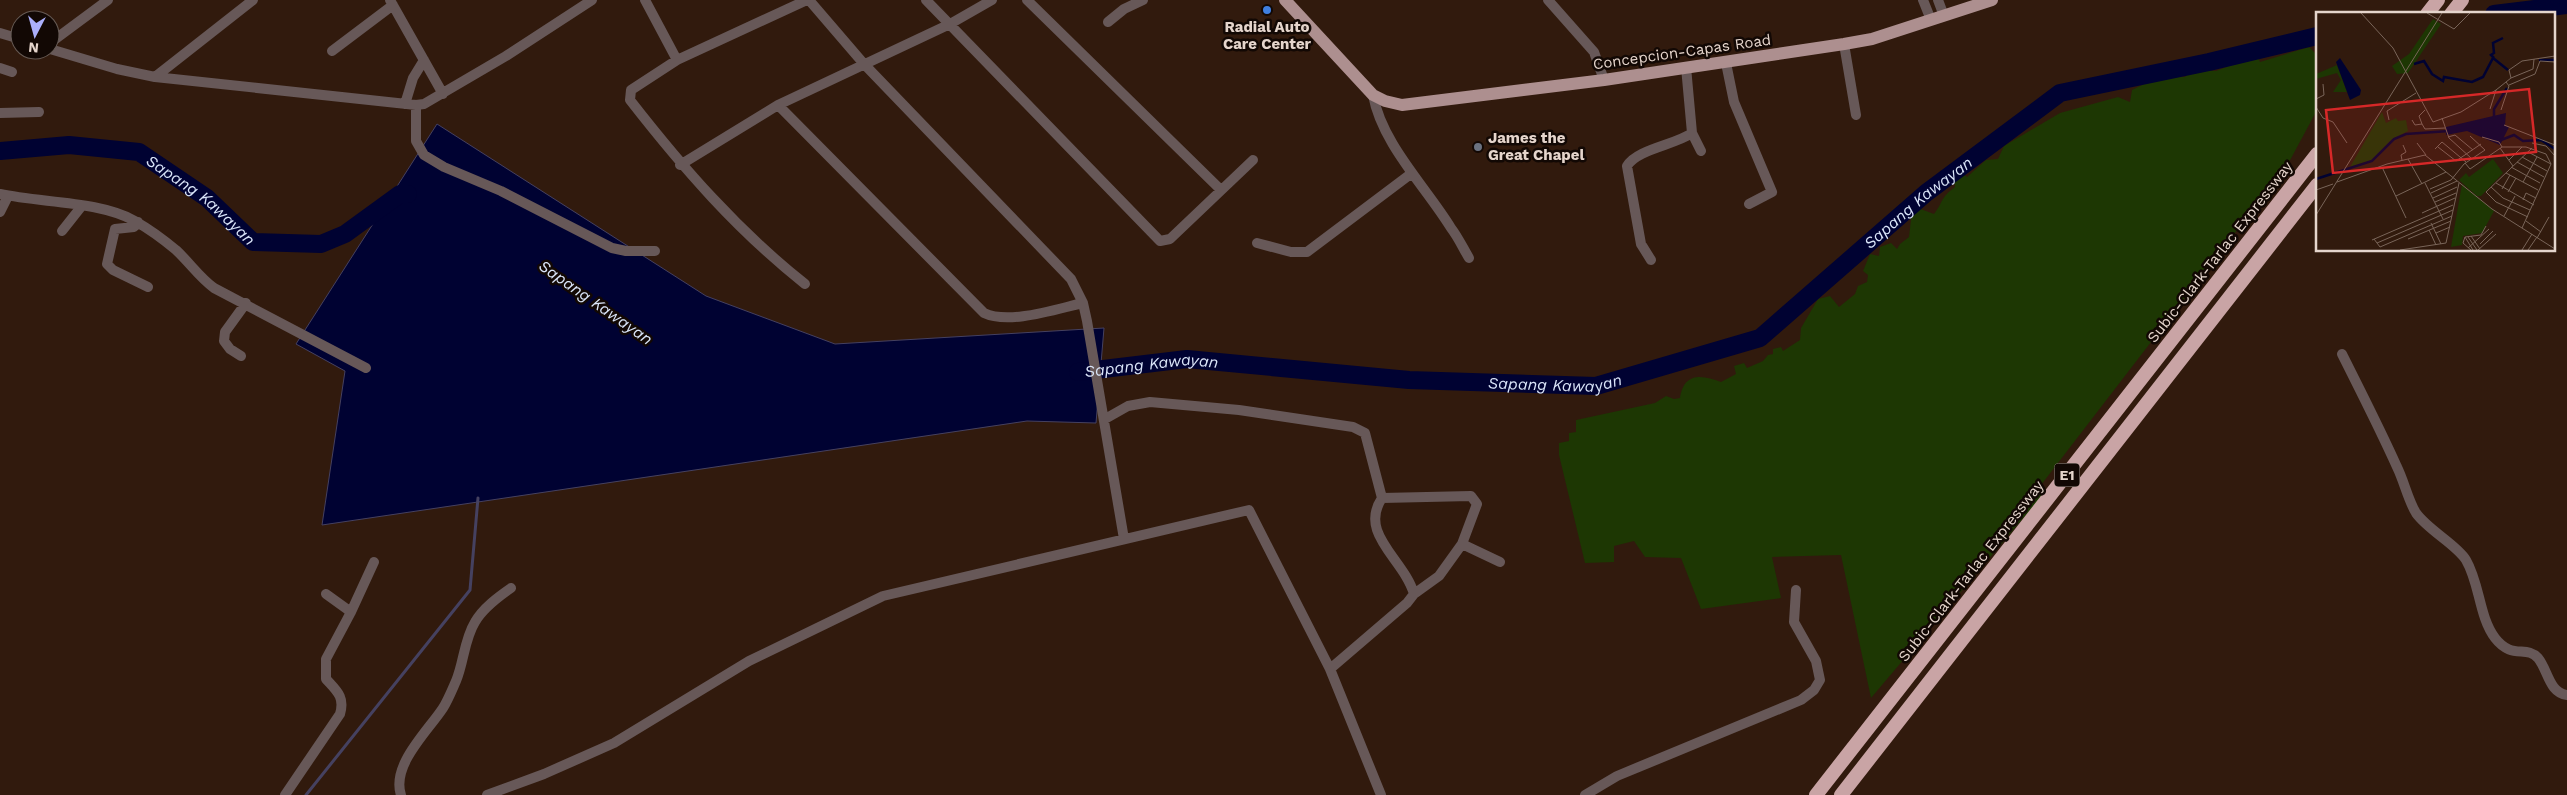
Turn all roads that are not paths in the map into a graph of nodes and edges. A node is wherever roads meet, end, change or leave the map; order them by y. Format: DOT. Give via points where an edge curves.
graph roads {
  1 [pos="253,0"];
  2 [pos="592,0"];
  3 [pos="646,0"];
  4 [pos="808,0"];
  5 [pos="926,0"];
  6 [pos="992,0"];
  7 [pos="1028,0"];
  8 [pos="1143,0"];
  9 [pos="1285,0"];
  10 [pos="1548,0"];
  11 [pos="1924,0"];
  12 [pos="1938,0"];
  13 [pos="1992,0"];
  14 [pos="2438,0"];
  15 [pos="2462,0"];
  16 [pos="100,2"];
  17 [pos="391,2"];
  18 [pos="2429,12"];
  19 [pos="2453,12"];
  20 [pos="1944,16"];
  21 [pos="1931,20"];
  22 [pos="1108,22"];
  23 [pos="950,24"];
  24 [pos="60,35"];
  25 [pos="1844,44"];
  26 [pos="332,50"];
  27 [pos="60,51"];
  28 [pos="424,60"];
  29 [pos="678,60"];
  30 [pos="1726,63"];
  31 [pos="864,64"];
  32 [pos="1686,67"];
  33 [pos="0,68"];
  34 [pos="12,72"];
  35 [pos="156,77"];
  36 [pos="1604,80"];
  37 [pos="443,94"];
  38 [pos="1373,95"];
  39 [pos="405,104"];
  40 [pos="416,105"];
  41 [pos="778,105"];
  42 [pos="39,112"];
  43 [pos="0,113"];
  44 [pos="1856,115"];
  45 [pos="1692,133"];
  46 [pos="1702,151"];
  47 [pos="2316,155"];
  48 [pos="1253,160"];
  49 [pos="680,165"];
  50 [pos="1412,173"];
  51 [pos="2316,186"];
  52 [pos="1221,190"];
  53 [pos="4,195"];
  54 [pos="1749,204"];
  55 [pos="81,207"];
  56 [pos="0,212"];
  57 [pos="138,222"];
  58 [pos="62,231"];
  59 [pos="1257,243"];
  60 [pos="655,251"];
  61 [pos="1468,258"];
  62 [pos="1651,260"];
  63 [pos="805,284"];
  64 [pos="148,287"];
  65 [pos="246,303"];
  66 [pos="1083,303"];
  67 [pos="2342,354"];
  68 [pos="241,356"];
  69 [pos="366,368"];
  70 [pos="1105,419"];
  71 [pos="1382,498"];
  72 [pos="1124,539"];
  73 [pos="1462,544"];
  74 [pos="374,562"];
  75 [pos="1500,562"];
  76 [pos="511,588"];
  77 [pos="1796,590"];
  78 [pos="326,594"];
  79 [pos="1414,594"];
  80 [pos="352,612"];
  81 [pos="1330,669"];
  82 [pos="2567,695"];
  83 [pos="284,795"];
  84 [pos="401,795"];
  85 [pos="487,795"];
  86 [pos="1381,795"];
  87 [pos="1585,795"];
  88 [pos="1816,795"];
  89 [pos="1840,795"];
  1 -- 35 [label="street"];
  2 -- 37 [label="street"];
  3 -- 29 [label="street"];
  4 -- 29 [label="street"];
  4 -- 31 [label="street"];
  5 -- 23 [label="street"];
  6 -- 23 [label="street"];
  7 -- 52 [label="street"];
  8 -- 22 [label="street"];
  9 -- 38 [label="main road"];
  10 -- 36 [label="street" via="1594,52"];
  11 -- 21 [label="street"];
  12 -- 20 [label="street"];
  13 -- 20 [label="main road, Concepcion-Capas Road"];
  14 -- 18 [label="highway"];
  15 -- 19 [label="highway"];
  16 -- 24 [label="street"];
  17 -- 26 [label="street"];
  17 -- 28 [label="street"];
  20 -- 21 [label="main road, Concepcion-Capas Road"];
  21 -- 25 [label="main road, Concepcion-Capas Road" via="1872,39"];
  23 -- 31 [label="street"];
  23 -- 52 [label="street" via="1157,239 1170,239"];
  25 -- 30 [label="main road, Concepcion-Capas Road"];
  25 -- 44 [label="street"];
  27 -- 35 [label="street"];
  28 -- 37 [label="street"];
  28 -- 39 [label="street" via="413,78"];
  29 -- 49 [label="street" via="631,90 630,100"];
  30 -- 32 [label="main road, Concepcion-Capas Road"];
  30 -- 54 [label="street" via="1734,102 1772,192"];
  31 -- 41 [label="street"];
  31 -- 66 [label="street" via="1071,279"];
  32 -- 36 [label="main road, Concepcion-Capas Road"];
  32 -- 45 [label="street"];
  33 -- 34 [label="street"];
  35 -- 39 [label="street"];
  36 -- 38 [label="main road, Concepcion-Capas Road" via="1420,105 1402,106"];
  37 -- 40 [label="street"];
  38 -- 50 [label="street" via="1376,112"];
  39 -- 40 [label="street"];
  40 -- 60 [label="street" via="416,141 424,155 612,248"];
  41 -- 49 [label="street"];
  41 -- 66 [label="street" via="984,313 1018,317"];
  42 -- 43 [label="street"];
  45 -- 46 [label="street"];
  45 -- 62 [label="street" via="1638,156 1627,166 1641,244"];
  47 -- 88 [label="highway, Subic-Clark-Tarlac Expressway / E1"];
  48 -- 52 [label="street"];
  49 -- 63 [label="street" via="767,254"];
  50 -- 59 [label="street" via="1307,252 1291,252"];
  50 -- 61 [label="street" via="1452,228"];
  51 -- 89 [label="highway, E1"];
  53 -- 55 [label="street"];
  53 -- 56 [label="street"];
  55 -- 57 [label="street" via="118,213"];
  55 -- 58 [label="street"];
  57 -- 64 [label="street" via="134,227 115,229 107,264"];
  57 -- 65 [label="street" via="176,251 202,280"];
  65 -- 68 [label="street" via="225,332 224,340"];
  65 -- 69 [label="street"];
  66 -- 70 [label="street"];
  67 -- 82 [label="street" via="2416,512 2465,558 2494,637 2510,651 2531,653 2555,689"];
  70 -- 71 [label="street" via="1128,406 1150,402 1239,410 1353,427 1365,433 1368,439"];
  70 -- 72 [label="street"];
  71 -- 73 [label="street" via="1471,496 1477,504"];
  71 -- 79 [label="street" via="1374,514 1377,534 1410,580"];
  72 -- 81 [label="street" via="1249,510"];
  72 -- 85 [label="street" via="883,596 748,661 614,742 544,774"];
  73 -- 75 [label="street"];
  73 -- 79 [label="street" via="1439,576"];
  74 -- 80 [label="street"];
  76 -- 84 [label="street" via="496,598 471,629 457,679 443,708 418,739 402,771 398,782"];
  77 -- 87 [label="street" via="1794,622 1816,661 1820,680 1814,690 1801,700 1617,776"];
  78 -- 80 [label="street"];
  79 -- 81 [label="street"];
  80 -- 83 [label="street" via="326,659 324,669 326,678 344,703 340,714"];
  81 -- 86 [label="street"];
}
